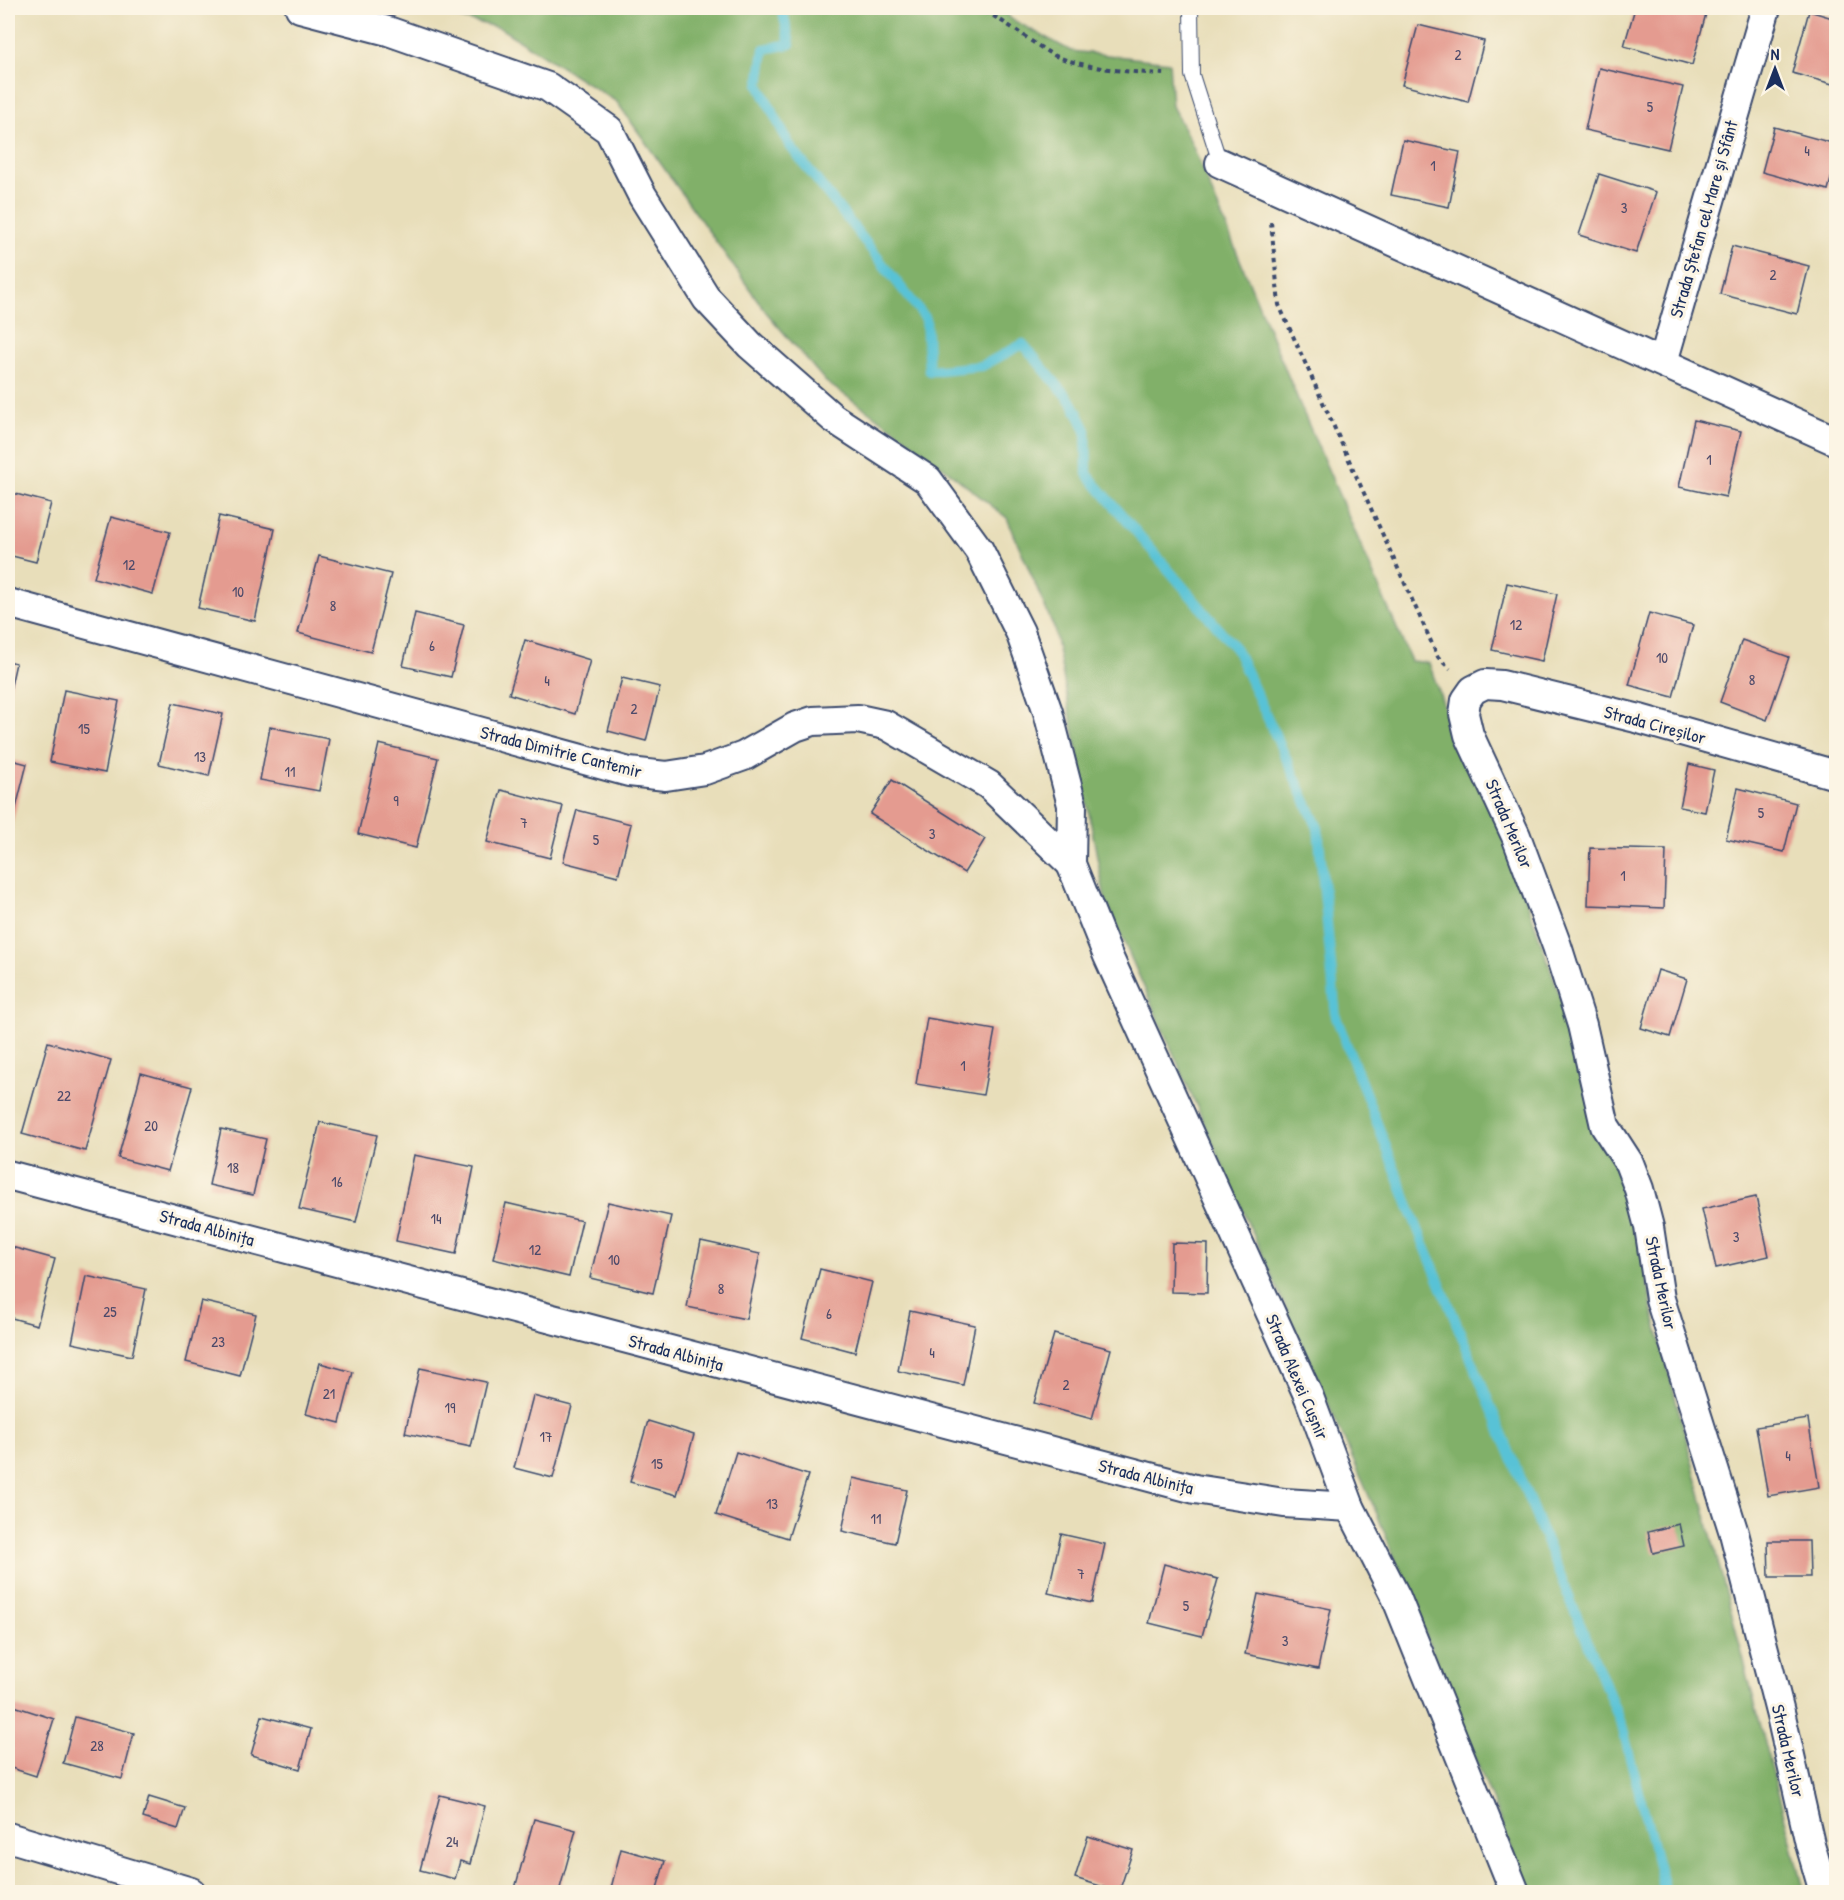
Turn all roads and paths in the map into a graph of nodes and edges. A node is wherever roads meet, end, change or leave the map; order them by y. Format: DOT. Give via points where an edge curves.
graph roads {
  1 [pos="300,8"];
  2 [pos="977,8"];
  3 [pos="1191,8"];
  4 [pos="1766,8"];
  5 [pos="1192,75"];
  6 [pos="1220,163"];
  7 [pos="1264,183"];
  8 [pos="1663,362"];
  9 [pos="1836,441"];
  10 [pos="8,603"];
  11 [pos="1473,690"];
  12 [pos="1836,775"];
  13 [pos="1071,864"];
  14 [pos="8,1175"];
  15 [pos="1350,1507"];
  16 [pos="8,1837"];
  17 [pos="191,1893"];
  18 [pos="1515,1893"];
  19 [pos="1824,1893"];
  1 -- 13 [label="street" via="388,31 549,87 609,130 642,195 707,298 750,345 833,418 928,480 979,550 1020,632 1048,712 1072,805"];
  2 -- 5 [label="path" via="994,14 1050,53 1072,61 1144,73"];
  3 -- 5 [label="lane"];
  4 -- 8 [label="street, Strada Ștefan cel Mare și Sfânt"];
  5 -- 6 [label="lane"];
  6 -- 7 [label="street"];
  7 -- 8 [label="street"];
  7 -- 11 [label="path" via="1279,304 1438,657"];
  8 -- 9 [label="street"];
  10 -- 13 [label="street, Strada Dimitrie Cantemir" via="629,772 666,776 705,770 744,756 813,722 858,719 886,725 989,784"];
  11 -- 12 [label="street, Strada Cireșilor" via="1485,684 1502,686 1636,718"];
  11 -- 19 [label="street, Strada Merilor" via="1466,700 1464,714 1469,735 1516,836 1557,946 1582,1025 1605,1126 1629,1163 1639,1190 1660,1299 1734,1533"];
  13 -- 15 [label="street, Strada Alexei Cușnir" via="1108,956 1309,1397"];
  14 -- 15 [label="street, Strada Albinița" via="1173,1484 1284,1503"];
  15 -- 18 [label="street, Strada Alexei Cușnir" via="1396,1597"];
  16 -- 17 [label="street"];
}
